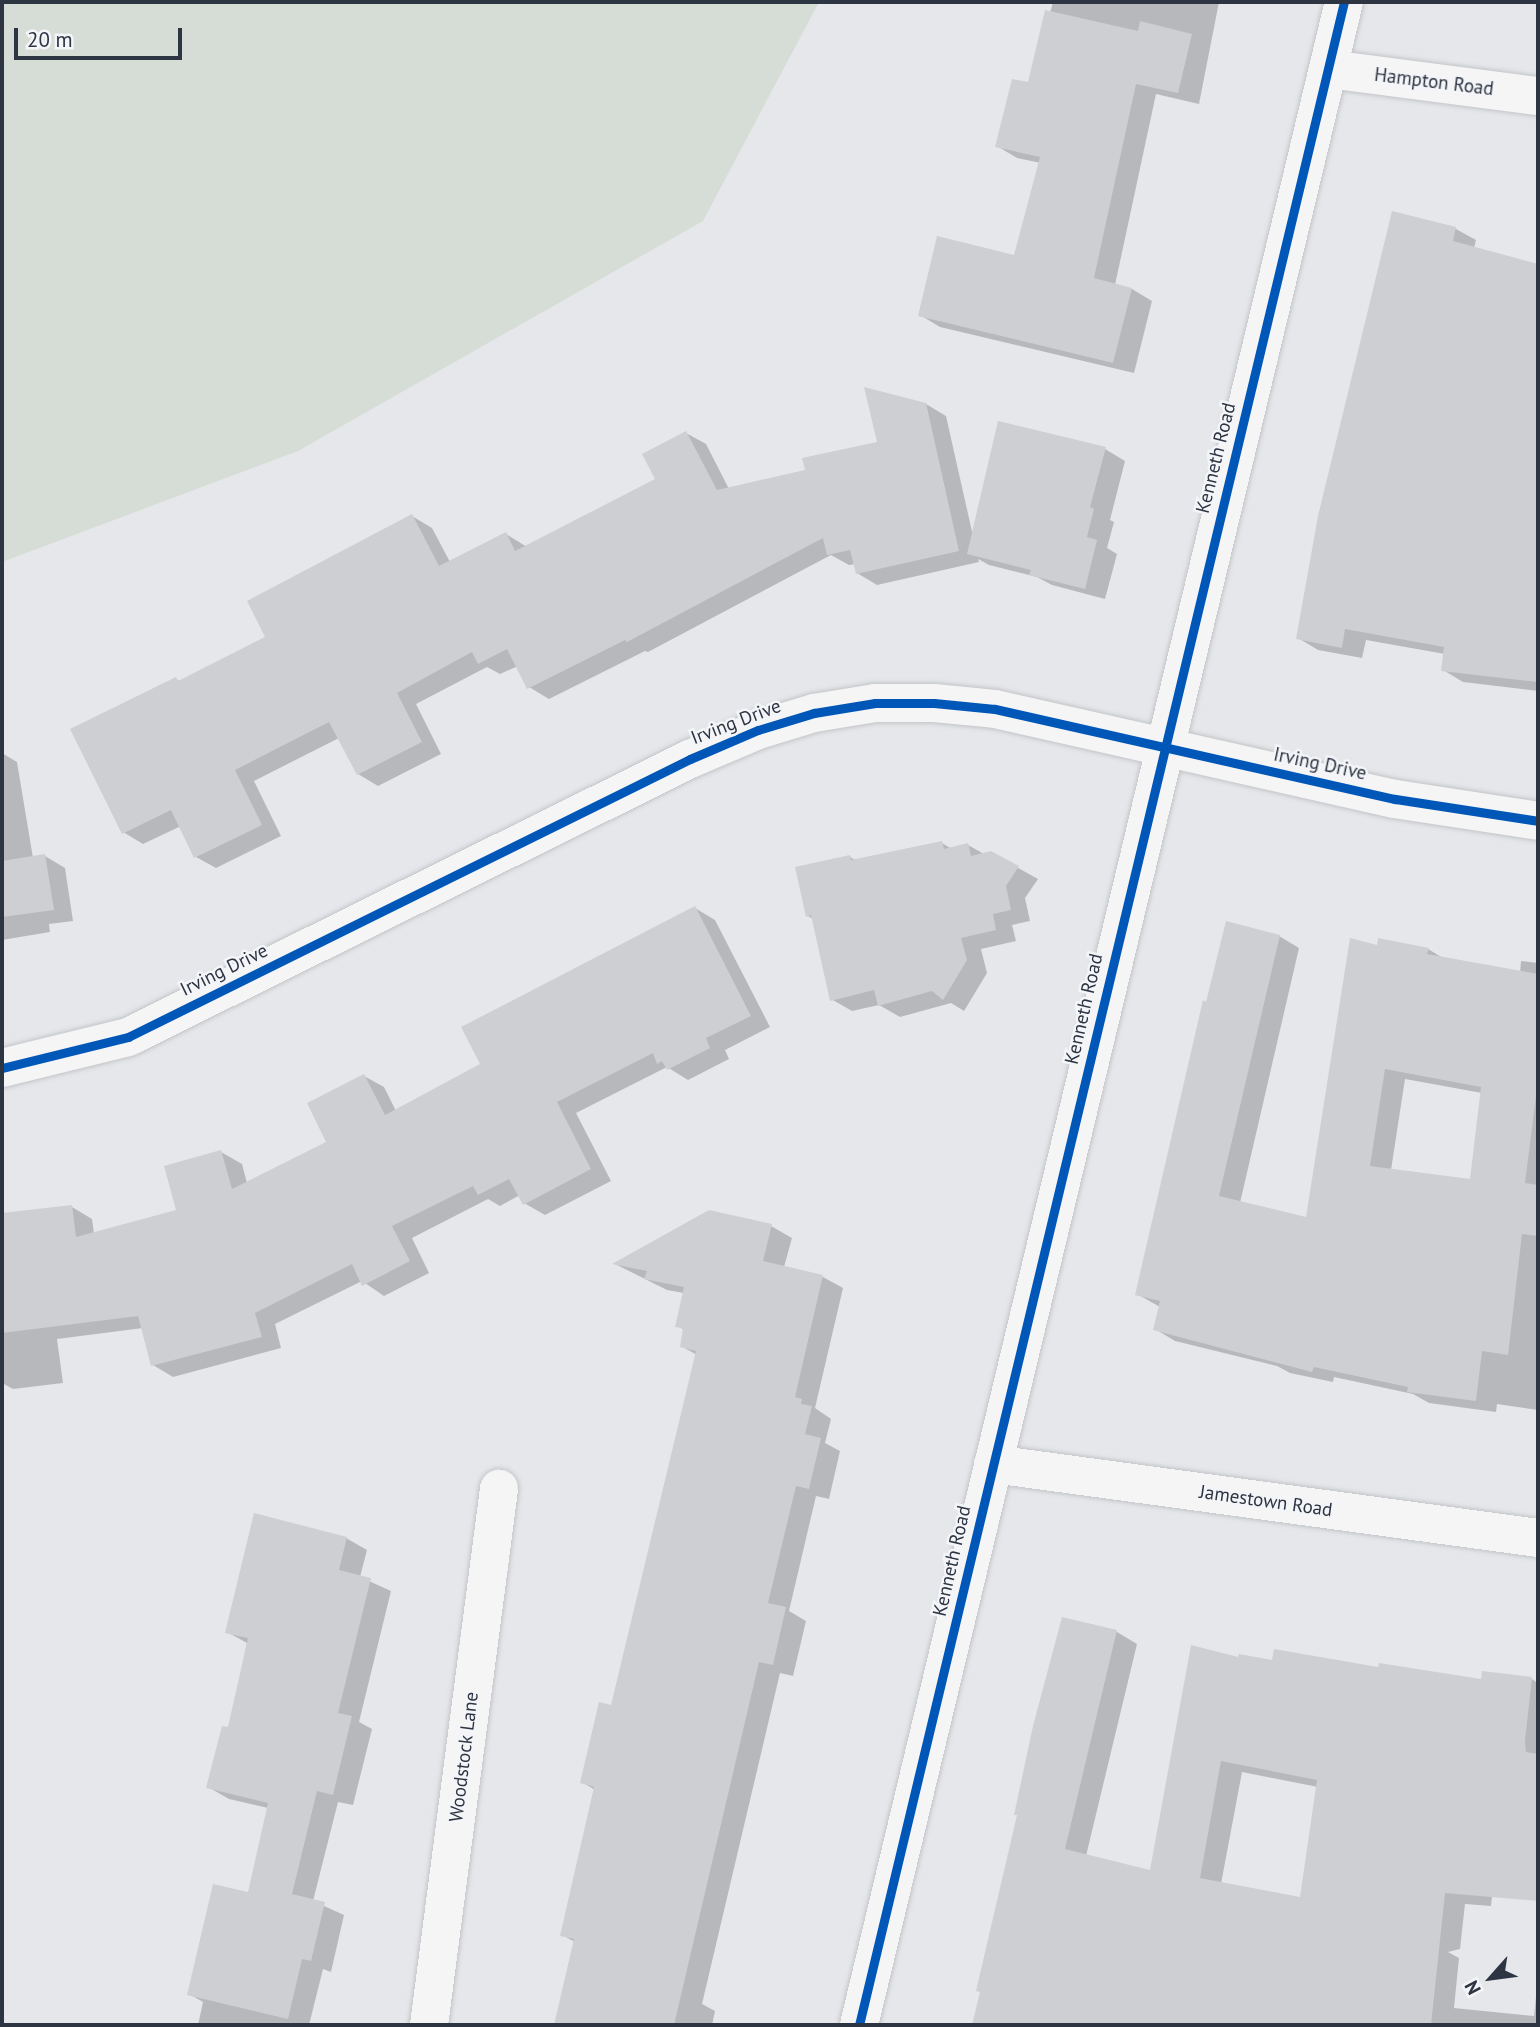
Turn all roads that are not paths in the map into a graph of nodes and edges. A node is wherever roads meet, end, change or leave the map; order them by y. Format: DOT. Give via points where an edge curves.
graph roads {
  1 [pos="1344,2"];
  2 [pos="1329,69"];
  3 [pos="1538,96"];
  4 [pos="1164,747"];
  5 [pos="1538,821"];
  6 [pos="2,1068"];
  7 [pos="993,1464"];
  8 [pos="499,1489"];
  9 [pos="1538,1538"];
  10 [pos="429,2025"];
  11 [pos="859,2025"];
  1 -- 2 [label="street, Kenneth Road"];
  2 -- 3 [label="street, Hampton Road"];
  2 -- 4 [label="street, Kenneth Road"];
  4 -- 5 [label="street, Irving Drive" via="1395,799"];
  4 -- 6 [label="street, Irving Drive" via="995,709 934,703 875,703 814,713 758,730 690,759 128,1037"];
  4 -- 7 [label="street, Kenneth Road"];
  7 -- 9 [label="street, Jamestown Road"];
  7 -- 11 [label="street, Kenneth Road"];
  8 -- 10 [label="street, Woodstock Lane"];
}
